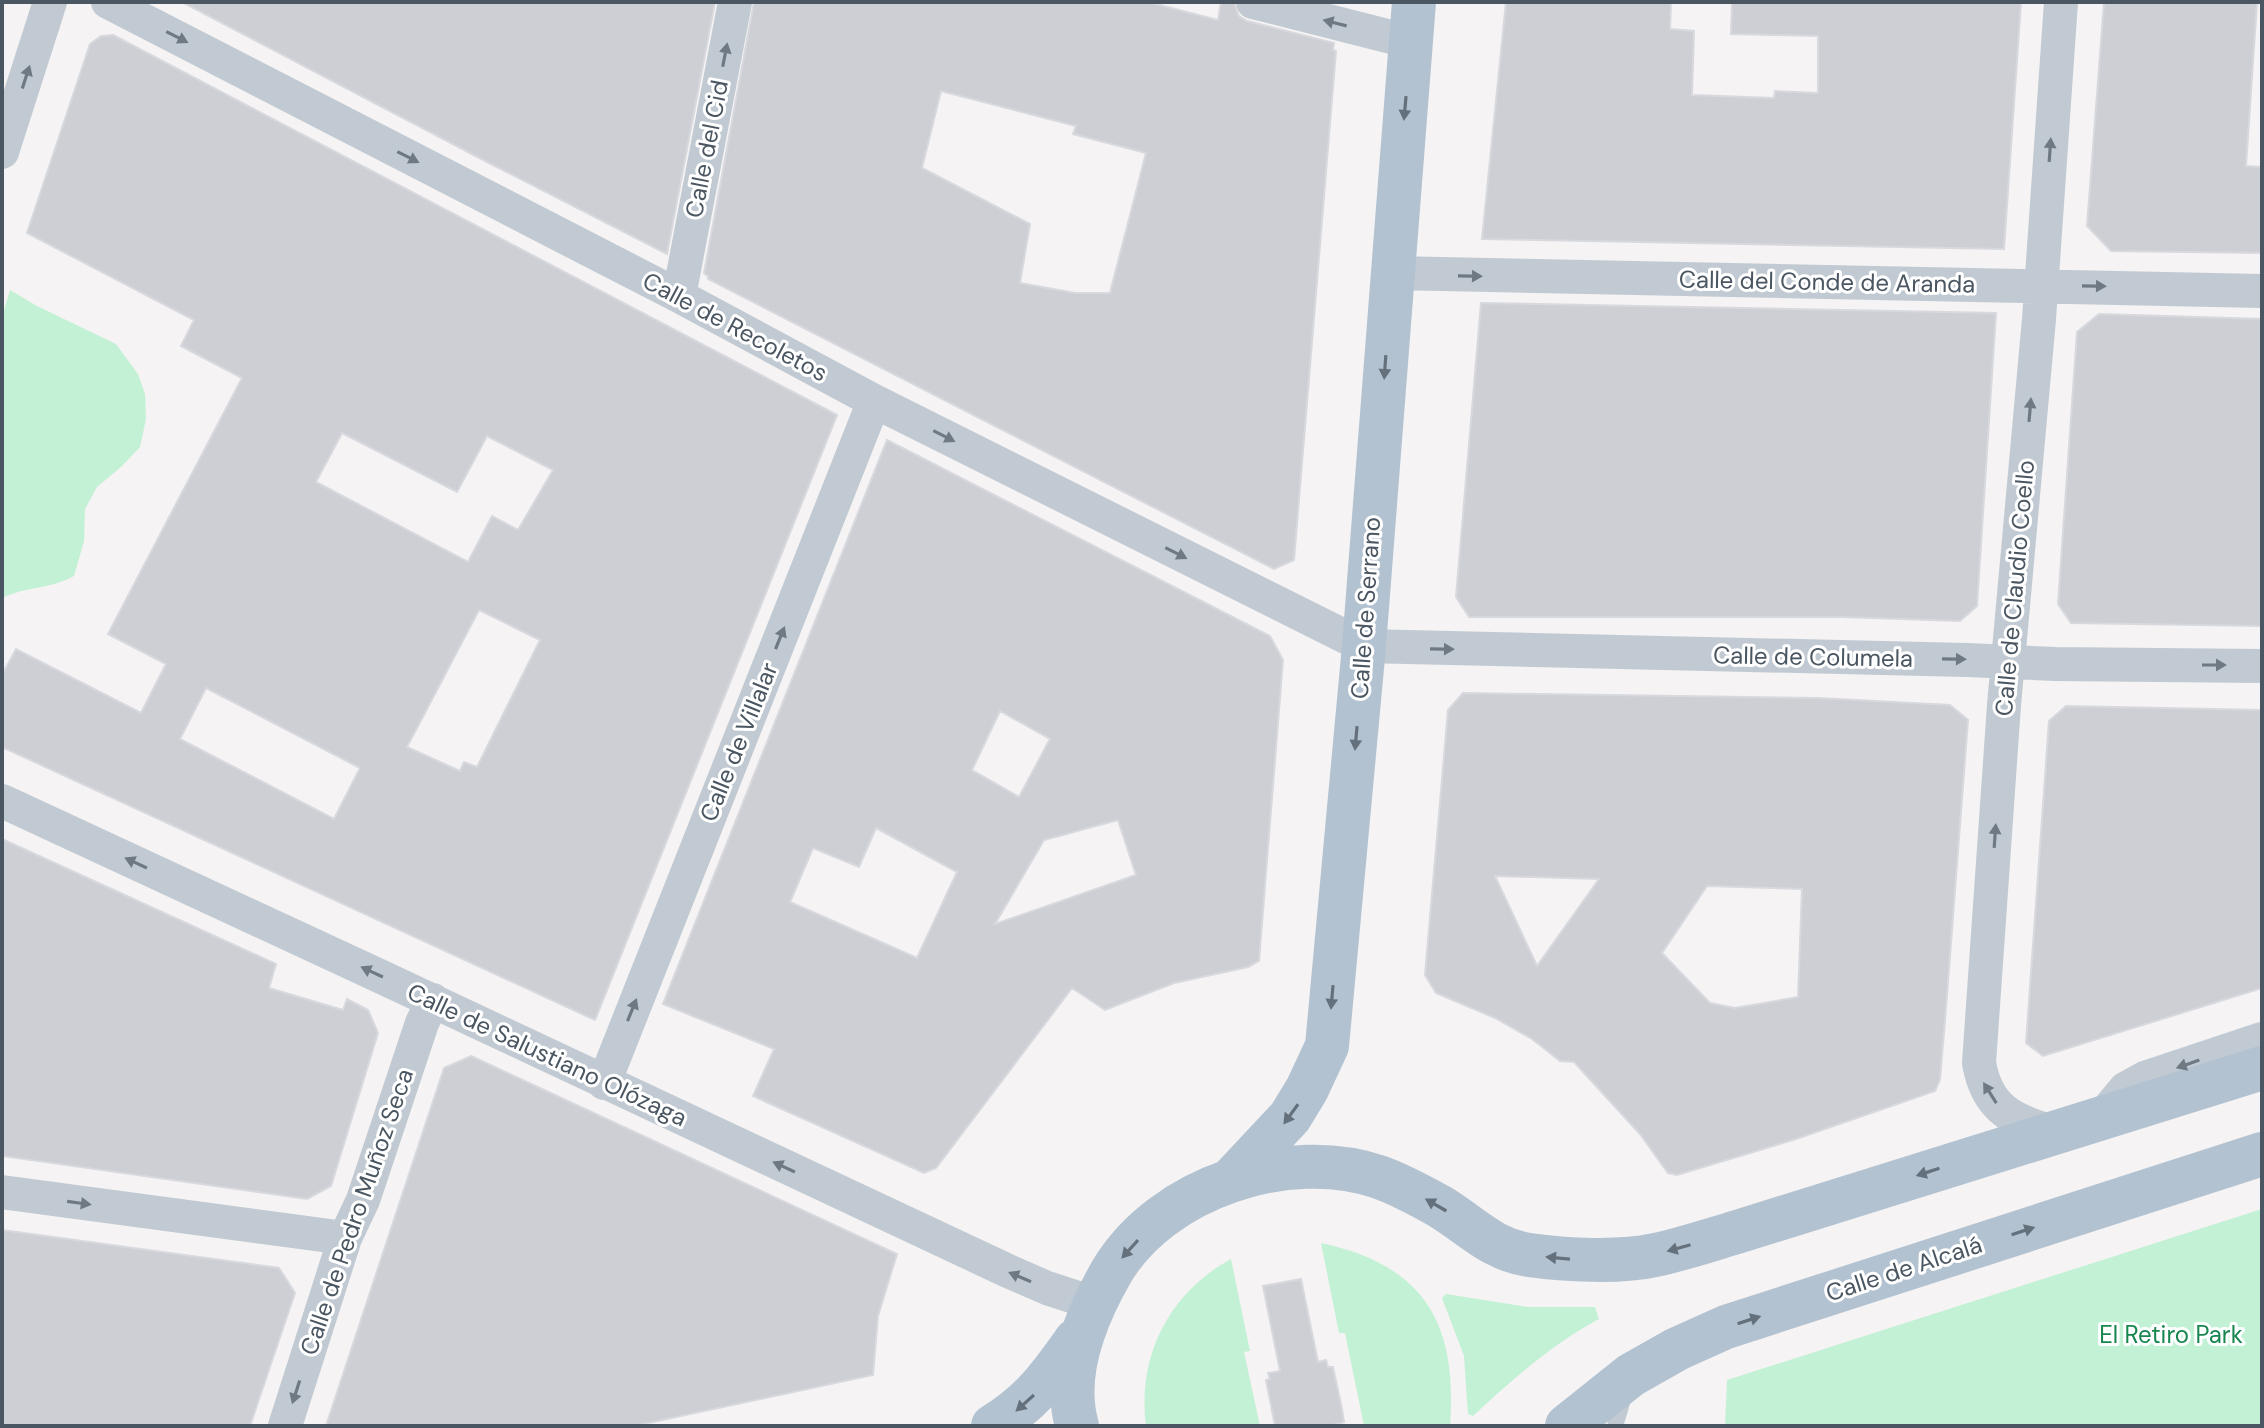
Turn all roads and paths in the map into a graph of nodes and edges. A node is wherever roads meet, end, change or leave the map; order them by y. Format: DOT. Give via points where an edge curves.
graph roads {
  1 [pos="50,2"];
  2 [pos="108,2"];
  3 [pos="735,2"];
  4 [pos="1253,2"];
  5 [pos="2061,2"];
  6 [pos="1412,22"];
  7 [pos="2,152"];
  8 [pos="1392,273"];
  9 [pos="2039,285"];
  10 [pos="2262,291"];
  11 [pos="679,296"];
  12 [pos="874,401"];
  13 [pos="1364,646"];
  14 [pos="2007,662"];
  15 [pos="2262,666"];
  16 [pos="2,801"];
  17 [pos="433,1000"];
  18 [pos="2262,1039"];
  19 [pos="2262,1068"];
  20 [pos="604,1083"];
  21 [pos="2101,1118"];
  22 [pos="2054,1132"];
  23 [pos="2262,1154"];
  24 [pos="1230,1181"];
  25 [pos="2,1192"];
  26 [pos="345,1238"];
  27 [pos="1089,1315"];
  28 [pos="1631,1375"];
  29 [pos="285,1426"];
  30 [pos="993,1426"];
  31 [pos="1077,1426"];
  32 [pos="1567,1426"];
  33 [pos="1615,1426"];
  7 -- 1 [label="street, one-way"];
  2 -- 11 [label="street, Calle de Recoletos, one-way"];
  11 -- 3 [label="street, Calle del Cid, one-way"];
  6 -- 4 [label="street, one-way"];
  9 -- 5 [label="street, Calle de Claudio Coello, one-way"];
  6 -- 8 [label="main road, Calle de Serrano, one-way"];
  8 -- 9 [label="street, Calle del Conde de Aranda, one-way"];
  8 -- 13 [label="main road, Calle de Serrano, one-way"];
  9 -- 10 [label="street, Calle del Conde de Aranda, one-way"];
  14 -- 9 [label="street, Calle de Claudio Coello, one-way"];
  11 -- 12 [label="street, Calle de Recoletos"];
  12 -- 13 [label="street, Calle de Recoletos, one-way"];
  20 -- 12 [label="street, Calle de Villalar, one-way"];
  13 -- 14 [label="street, Calle de Columela, one-way"];
  13 -- 24 [label="main road, Calle de Serrano, one-way" via="1327,1046 1290,1117"];
  14 -- 15 [label="street, Calle de Columela, one-way"];
  22 -- 14 [label="street, Calle de Claudio Coello, one-way" via="2002,1111 1988,1094 1979,1063"];
  17 -- 16 [label="street, Calle de Salustiano Olózaga, one-way"];
  17 -- 20 [label="street, Calle de Salustiano Olózaga"];
  17 -- 26 [label="street, Calle de Pedro Muñoz Seca"];
  18 -- 21 [label="street, one-way" via="2145,1078 2125,1089"];
  19 -- 21 [label="main road"];
  27 -- 20 [label="street, Calle de Salustiano Olózaga, one-way" via="1047,1288"];
  21 -- 22 [label="main road"];
  22 -- 24 [label="main road, one-way" via="1653,1256 1578,1260 1526,1255 1487,1241 1440,1207 1380,1177 1347,1169 1300,1166"];
  28 -- 23 [label="main road, Calle de Alcalá, one-way" via="1726,1327"];
  24 -- 27 [label="main road, one-way" via="1189,1199 1151,1225 1116,1265"];
  25 -- 26 [label="street, one-way"];
  26 -- 29 [label="street, Calle de Pedro Muñoz Seca, one-way"];
  27 -- 30 [label="main road, one-way" via="1045,1385"];
  27 -- 31 [label="main road" via="1075,1369 1072,1409"];
  28 -- 32 [label="main road, Calle de Alcalá"];
  28 -- 33 [label="lane"];
}
